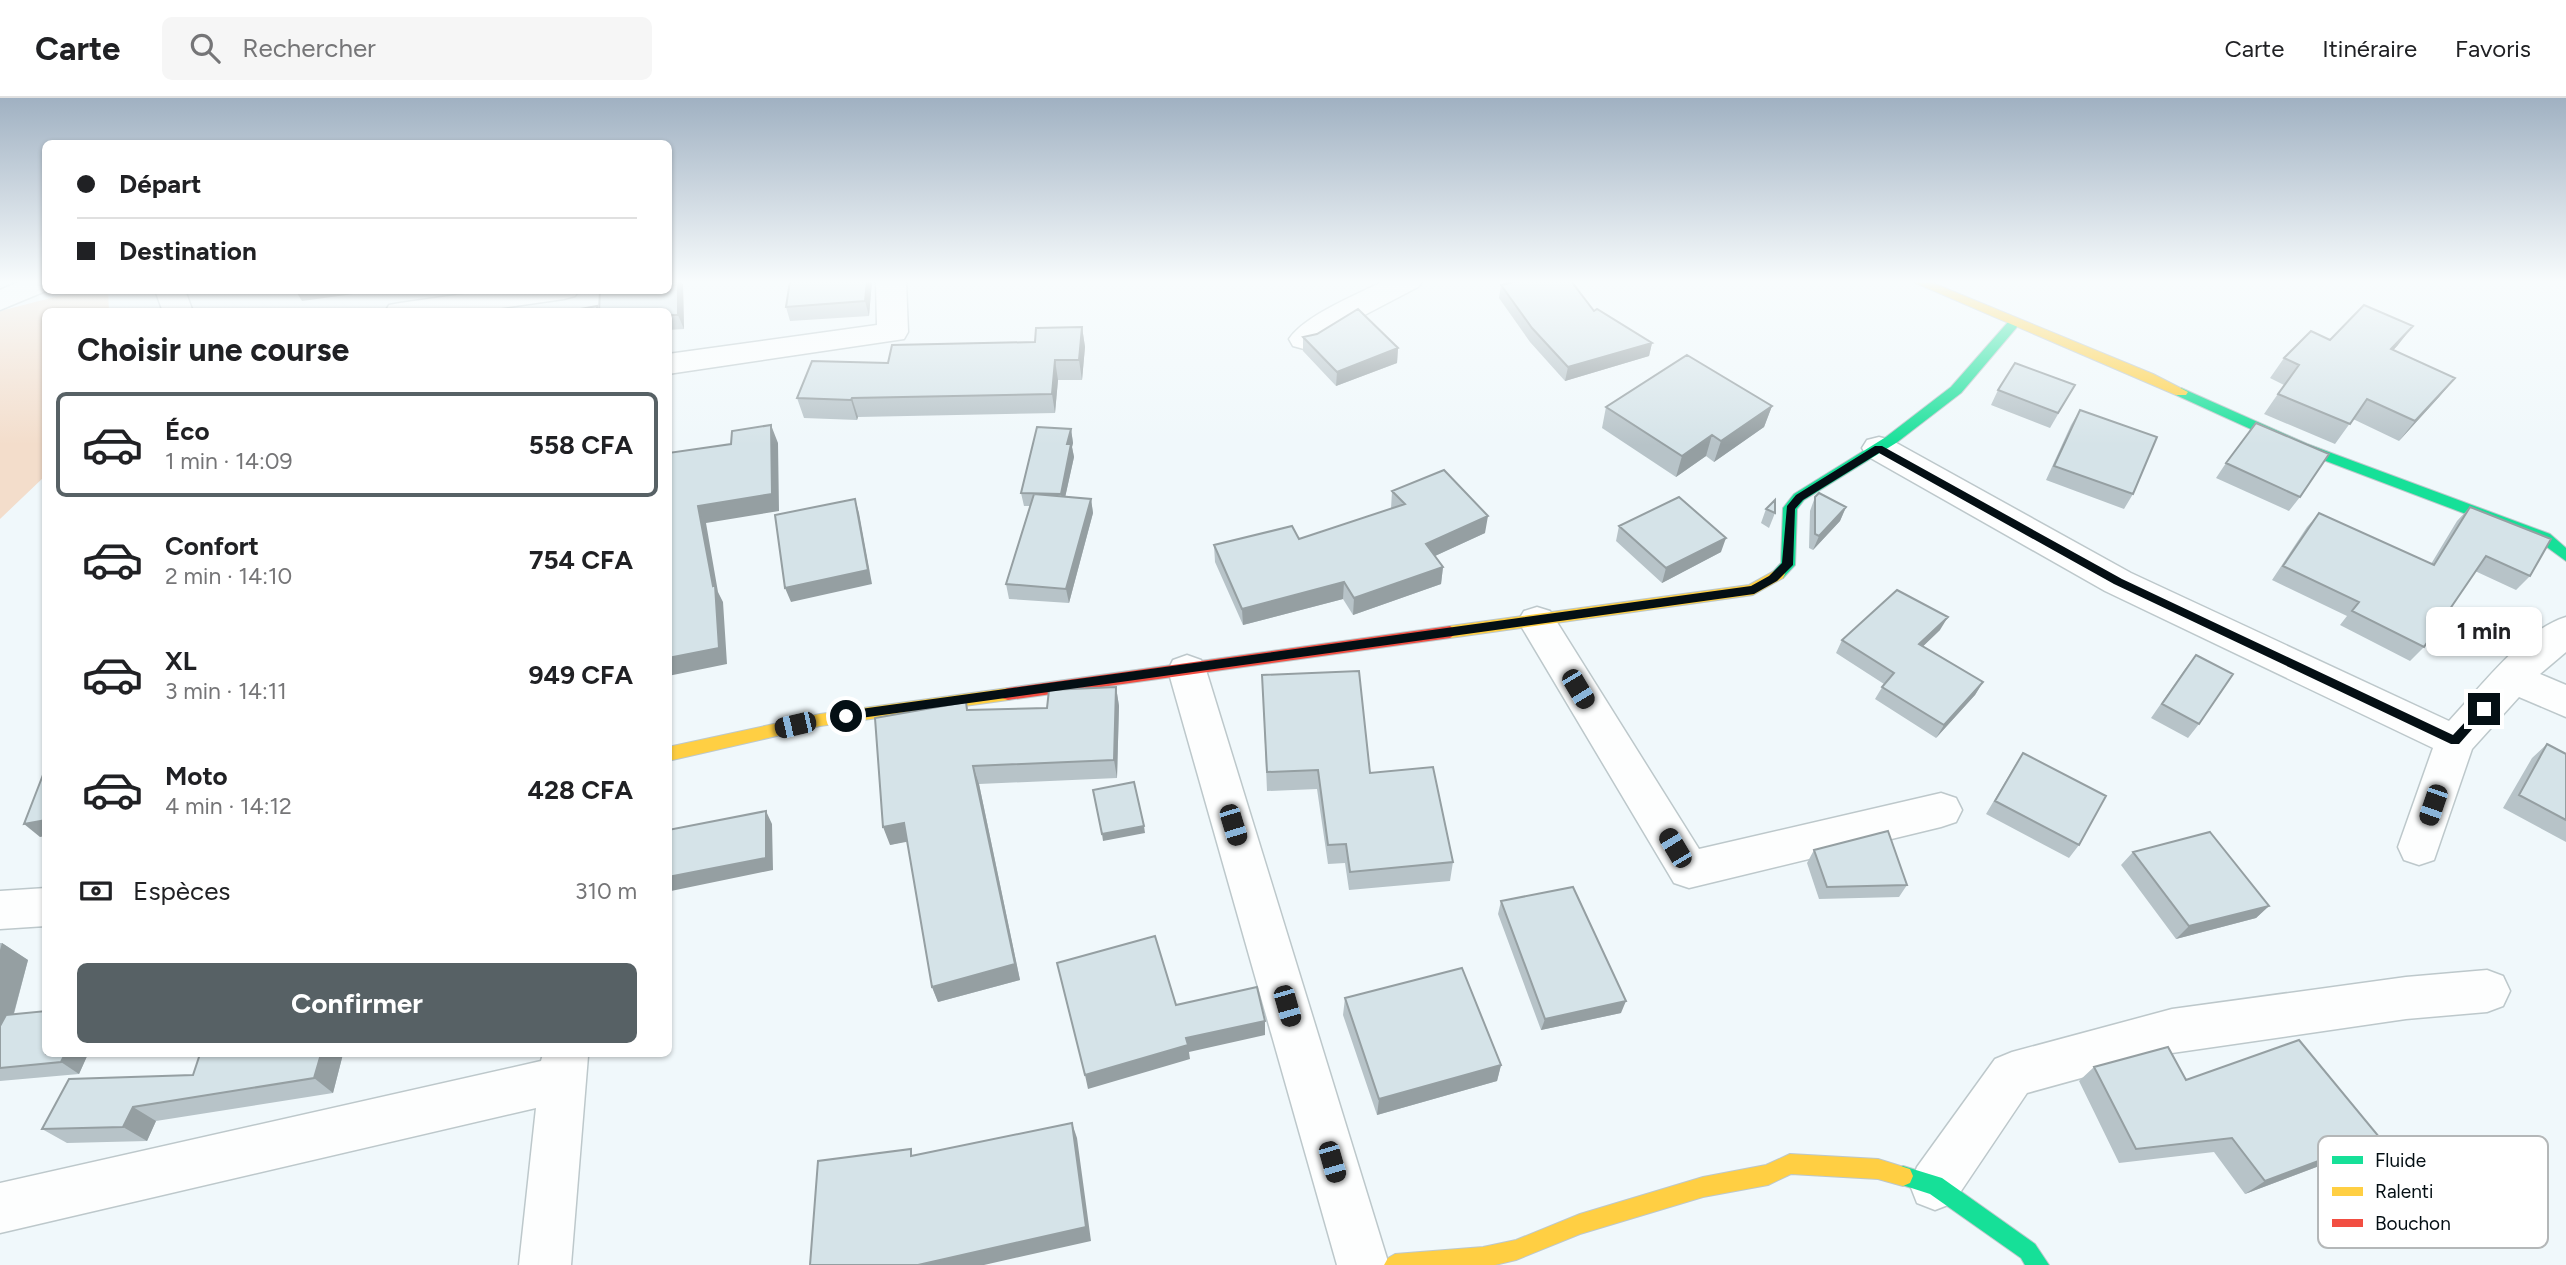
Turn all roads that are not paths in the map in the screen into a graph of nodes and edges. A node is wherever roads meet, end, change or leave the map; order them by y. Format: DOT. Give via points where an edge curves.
graph roads {
  1 [pos="869,335"];
  2 [pos="1308,335"];
  3 [pos="2002,335"];
  4 [pos="2043,335"];
  5 [pos="1304,338"];
  6 [pos="672,363"];
  7 [pos="1879,448"];
  8 [pos="2566,556"];
  9 [pos="1537,621"];
  10 [pos="2566,631"];
  11 [pos="1187,670"];
  12 [pos="2513,678"];
  13 [pos="2566,702"];
  14 [pos="2455,741"];
  15 [pos="672,753"];
  16 [pos="1941,810"];
  17 [pos="2419,847"];
  18 [pos="42,907"];
  19 [pos="0,910"];
  20 [pos="2487,991"];
  21 [pos="564,1066"];
  22 [pos="1935,1185"];
  23 [pos="0,1208"];
  24 [pos="1463,1262"];
  25 [pos="545,1265"];
  26 [pos="1363,1265"];
  27 [pos="1395,1265"];
  28 [pos="2038,1265"];
  1 -- 6 [label="street"];
  2 -- 5 [label="street"];
  3 -- 7 [label="street" via="1956,390"];
  4 -- 8 [label="street" via="2122,365 2302,447 2545,538"];
  7 -- 9 [label="street" via="1800,497 1790,508 1787,565 1754,590"];
  7 -- 14 [label="street" via="2118,582"];
  9 -- 11 [label="street"];
  9 -- 16 [label="street" via="1689,870"];
  10 -- 12 [label="street"];
  11 -- 15 [label="street" via="820,719"];
  11 -- 26 [label="street"];
  12 -- 13 [label="street"];
  12 -- 14 [label="street"];
  14 -- 17 [label="street"];
  18 -- 19 [label="street"];
  20 -- 22 [label="street" via="2172,1031 2012,1075"];
  21 -- 23 [label="street"];
  21 -- 25 [label="street"];
  22 -- 24 [label="street" via="1878,1169 1790,1164 1768,1175 1703,1187 1580,1224 1516,1250"];
  22 -- 28 [label="street" via="2028,1251"];
  24 -- 27 [label="street"];
}
